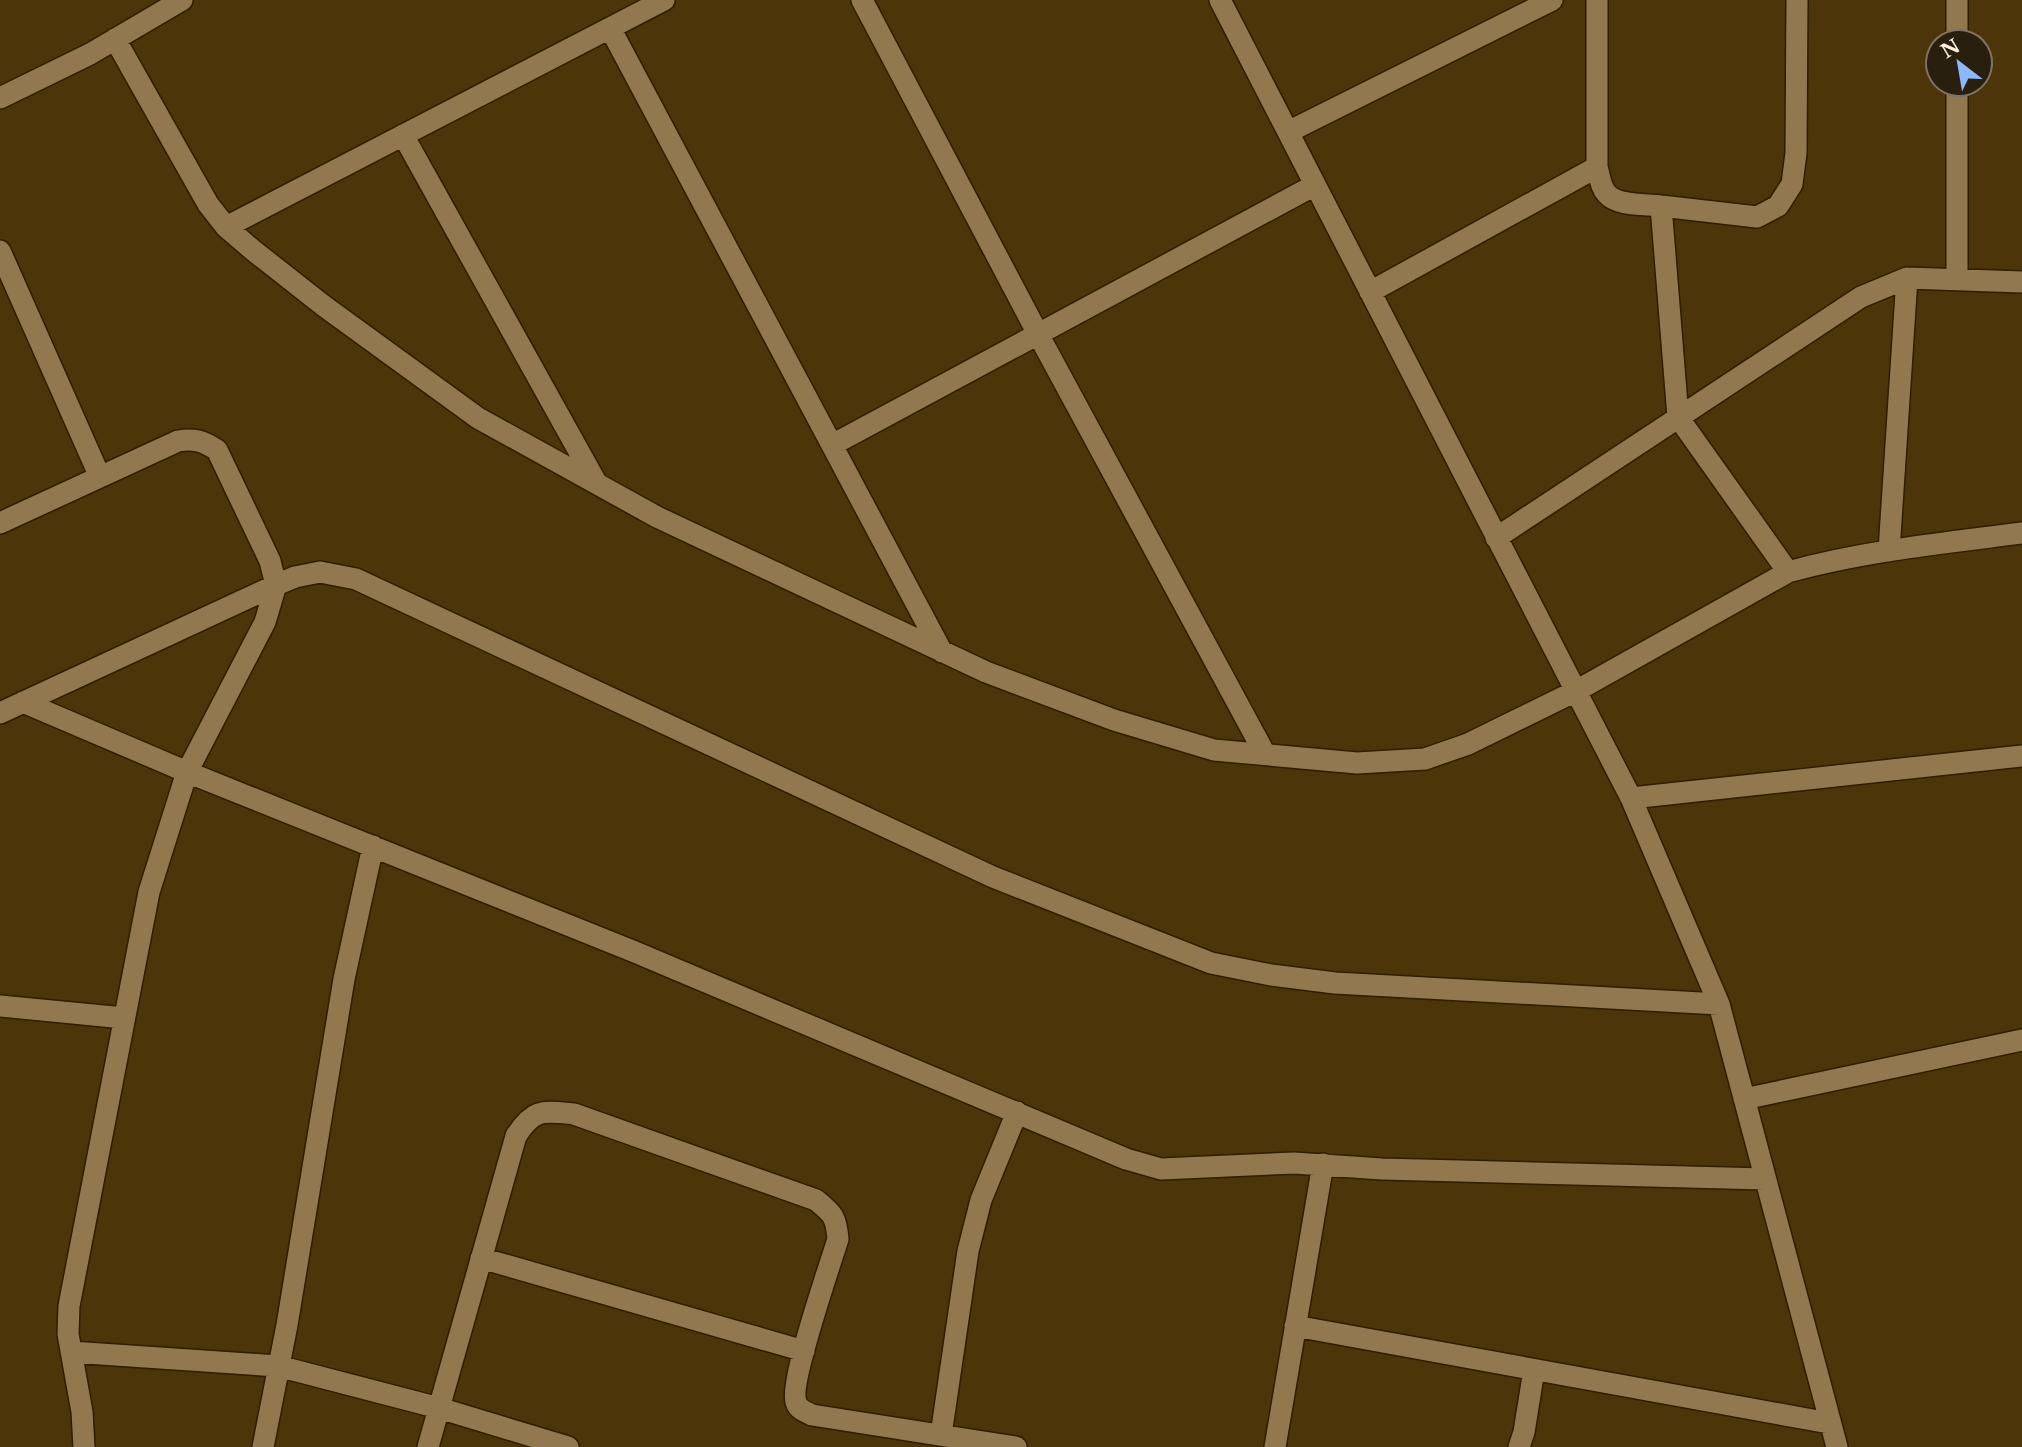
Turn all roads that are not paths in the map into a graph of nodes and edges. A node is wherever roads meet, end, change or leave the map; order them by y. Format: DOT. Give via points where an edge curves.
graph roads {
  1 [pos="182,0"];
  2 [pos="664,0"];
  3 [pos="862,0"];
  4 [pos="1220,0"];
  5 [pos="1552,0"];
  6 [pos="1597,0"];
  7 [pos="1797,0"];
  8 [pos="1957,0"];
  9 [pos="158,6"];
  10 [pos="610,28"];
  11 [pos="1957,28"];
  12 [pos="115,39"];
  13 [pos="0,98"];
  14 [pos="1957,98"];
  15 [pos="1288,132"];
  16 [pos="403,135"];
  17 [pos="1597,167"];
  18 [pos="1315,185"];
  19 [pos="1661,206"];
  20 [pos="226,227"];
  21 [pos="0,251"];
  22 [pos="1907,278"];
  23 [pos="1957,280"];
  24 [pos="2022,282"];
  25 [pos="1370,292"];
  26 [pos="1038,334"];
  27 [pos="1678,417"];
  28 [pos="832,445"];
  29 [pos="100,477"];
  30 [pos="596,484"];
  31 [pos="0,523"];
  32 [pos="2022,533"];
  33 [pos="1496,538"];
  34 [pos="1889,551"];
  35 [pos="1788,572"];
  36 [pos="276,585"];
  37 [pos="942,652"];
  38 [pos="1576,691"];
  39 [pos="23,702"];
  40 [pos="0,713"];
  41 [pos="1265,754"];
  42 [pos="2022,756"];
  43 [pos="187,772"];
  44 [pos="1631,798"];
  45 [pos="373,846"];
  46 [pos="1719,1004"];
  47 [pos="0,1006"];
  48 [pos="124,1018"];
  49 [pos="2022,1040"];
  50 [pos="1744,1099"];
  51 [pos="1017,1112"];
  52 [pos="1323,1164"];
  53 [pos="1765,1179"];
  54 [pos="481,1258"];
  55 [pos="1295,1326"];
  56 [pos="804,1351"];
  57 [pos="71,1352"];
  58 [pos="278,1366"];
  59 [pos="1534,1370"];
  60 [pos="439,1408"];
  61 [pos="1829,1423"];
  62 [pos="941,1435"];
  63 [pos="83,1447"];
  64 [pos="262,1447"];
  65 [pos="428,1447"];
  66 [pos="568,1447"];
  67 [pos="1016,1447"];
  68 [pos="1275,1447"];
  69 [pos="1519,1447"];
  70 [pos="1836,1447"];
  1 -- 9 [label="street"];
  2 -- 10 [label="street"];
  3 -- 26 [label="street"];
  4 -- 15 [label="street"];
  5 -- 15 [label="street"];
  6 -- 17 [label="street"];
  7 -- 19 [label="street" via="1796,153 1792,184 1778,206 1757,217"];
  8 -- 11 [label="street"];
  9 -- 12 [label="street"];
  10 -- 16 [label="street"];
  10 -- 28 [label="street"];
  12 -- 13 [label="street"];
  12 -- 20 [label="street" via="208,204"];
  14 -- 23 [label="street"];
  15 -- 18 [label="street"];
  16 -- 20 [label="street"];
  16 -- 30 [label="street"];
  17 -- 19 [label="street" via="1608,195"];
  17 -- 25 [label="street"];
  18 -- 25 [label="street"];
  18 -- 26 [label="street"];
  19 -- 27 [label="street"];
  20 -- 30 [label="street" via="324,306 478,418"];
  21 -- 29 [label="street"];
  22 -- 23 [label="street"];
  22 -- 27 [label="street" via="1861,297"];
  22 -- 34 [label="street"];
  23 -- 24 [label="street"];
  25 -- 33 [label="street"];
  26 -- 28 [label="street"];
  26 -- 41 [label="street"];
  27 -- 33 [label="street"];
  27 -- 35 [label="street"];
  28 -- 37 [label="street"];
  29 -- 31 [label="street"];
  29 -- 36 [label="street" via="178,441 206,443 217,450 270,561"];
  30 -- 37 [label="street"];
  32 -- 34 [label="street"];
  33 -- 38 [label="street"];
  34 -- 35 [label="street"];
  35 -- 38 [label="street"];
  36 -- 39 [label="street"];
  36 -- 43 [label="street" via="265,622"];
  36 -- 46 [label="street" via="320,572 356,579 993,877 1211,963 1335,983"];
  37 -- 41 [label="street" via="1114,720 1214,750"];
  38 -- 41 [label="street" via="1468,744 1425,759 1357,763"];
  38 -- 44 [label="street"];
  39 -- 40 [label="street"];
  39 -- 43 [label="street"];
  42 -- 44 [label="street"];
  43 -- 45 [label="street"];
  43 -- 48 [label="street" via="149,892"];
  44 -- 46 [label="street"];
  45 -- 51 [label="street"];
  45 -- 58 [label="street" via="344,979"];
  46 -- 50 [label="street"];
  47 -- 48 [label="street"];
  48 -- 57 [label="street" via="69,1306"];
  49 -- 50 [label="street"];
  50 -- 53 [label="street"];
  51 -- 52 [label="street" via="1126,1159 1161,1169"];
  51 -- 62 [label="street" via="981,1200 968,1251"];
  52 -- 53 [label="street"];
  52 -- 55 [label="street"];
  53 -- 61 [label="street"];
  54 -- 56 [label="street"];
  54 -- 56 [label="street" via="516,1136 527,1118 547,1111 575,1114 816,1200 828,1210 837,1221 838,1239"];
  54 -- 60 [label="street"];
  55 -- 59 [label="street"];
  55 -- 68 [label="street"];
  56 -- 62 [label="street" via="796,1385 800,1410"];
  57 -- 58 [label="street"];
  57 -- 63 [label="street"];
  58 -- 60 [label="street"];
  58 -- 64 [label="street"];
  59 -- 61 [label="street"];
  59 -- 69 [label="street"];
  60 -- 65 [label="street"];
  60 -- 66 [label="street"];
  61 -- 70 [label="street"];
  62 -- 67 [label="street"];
}
